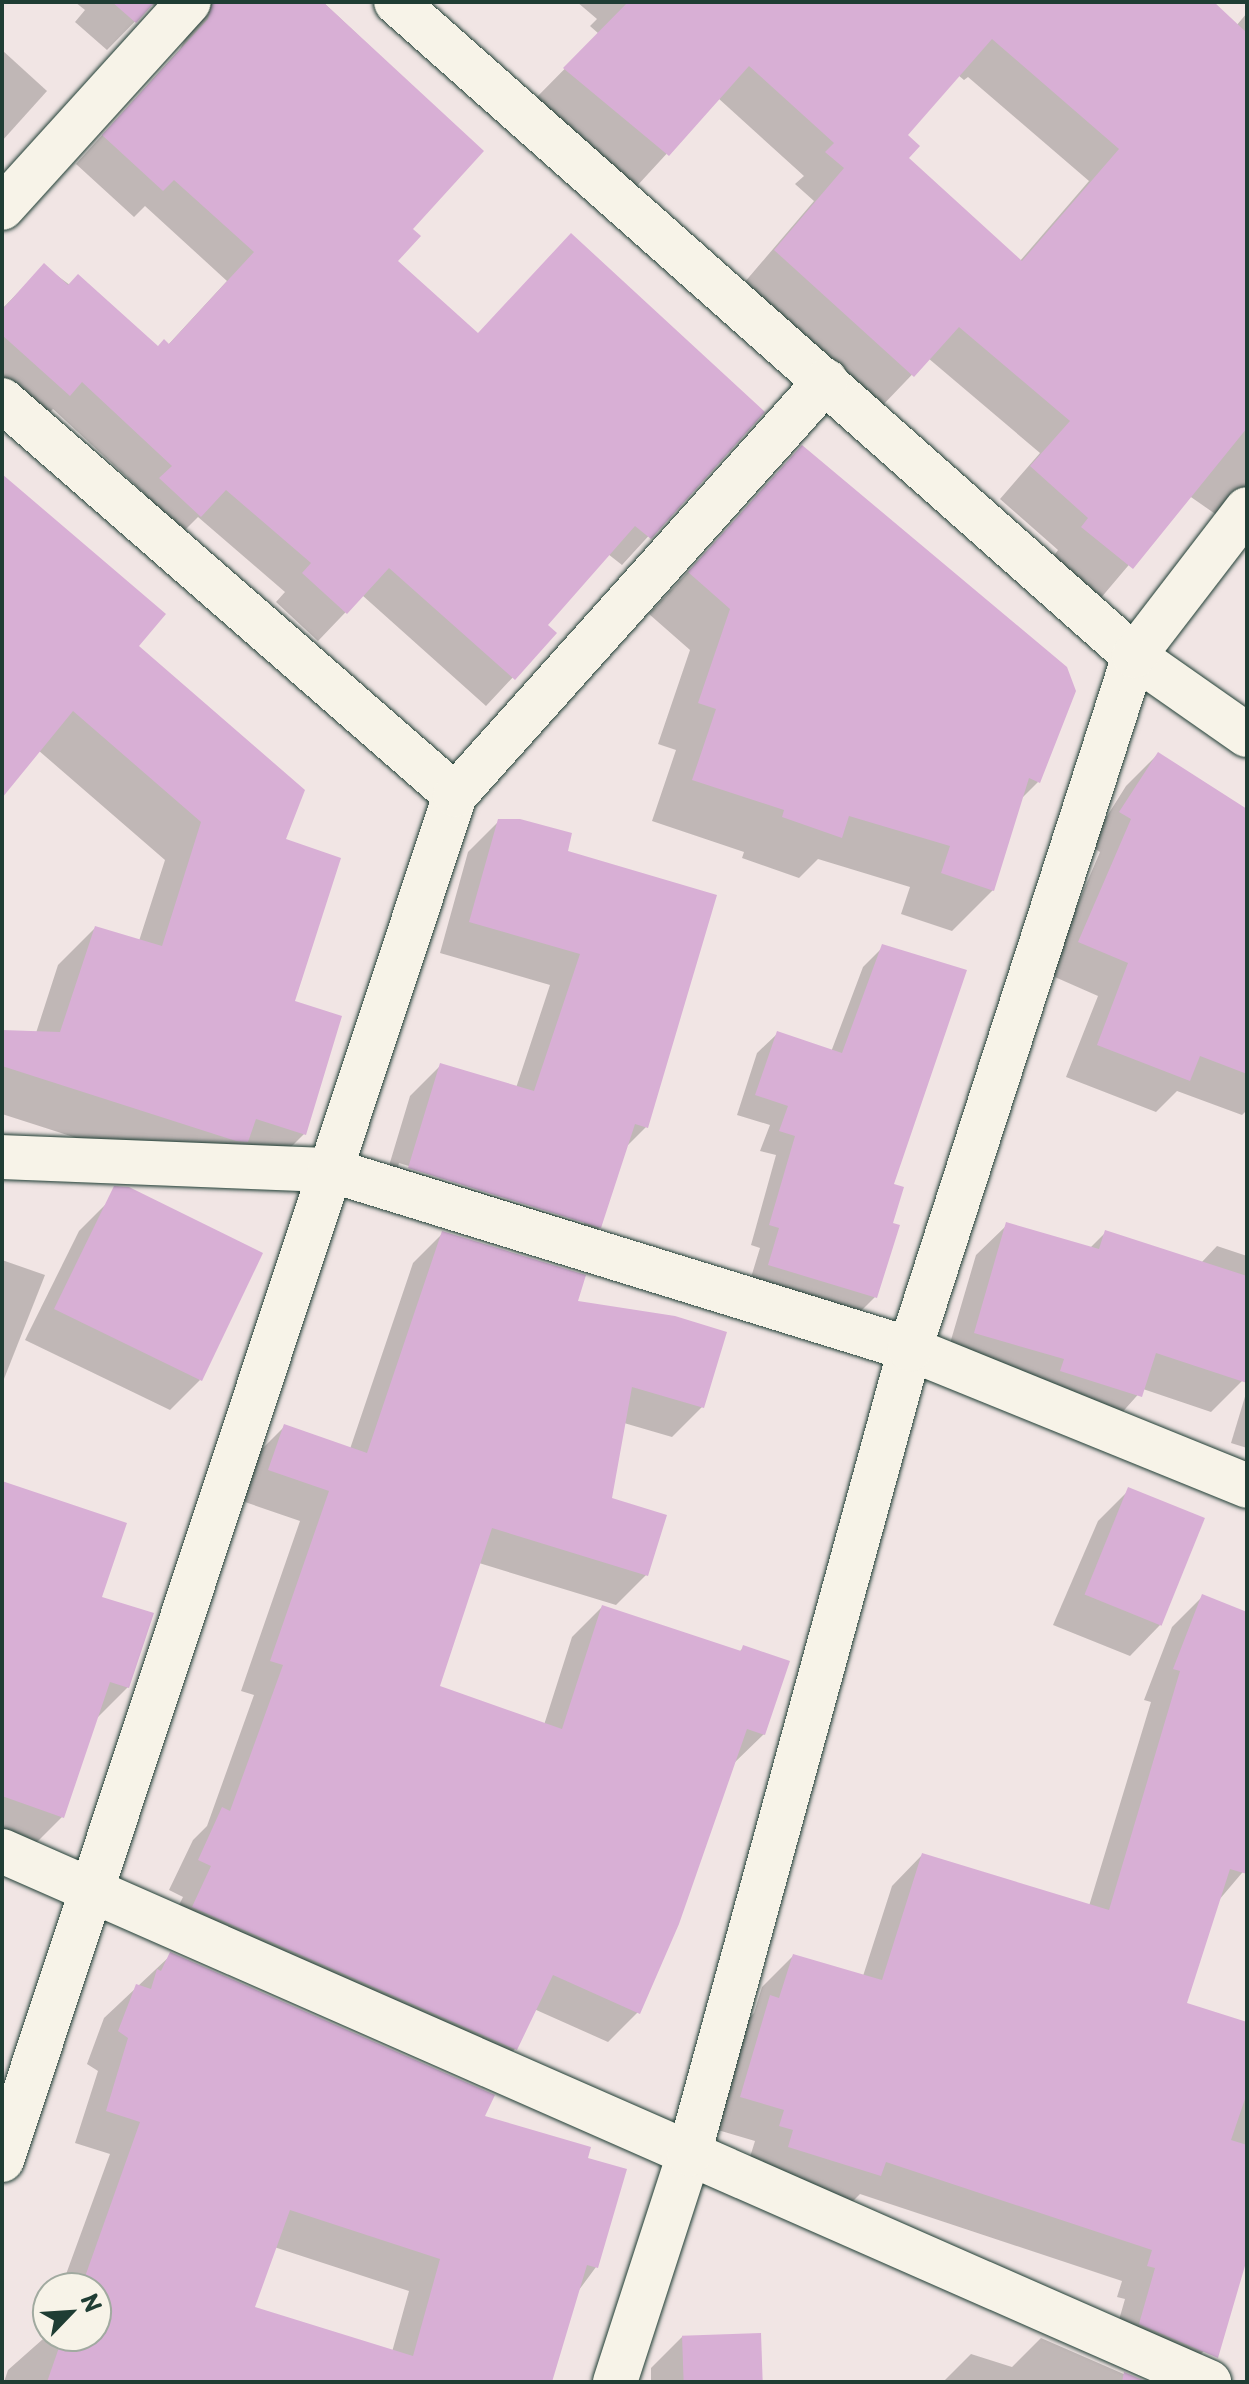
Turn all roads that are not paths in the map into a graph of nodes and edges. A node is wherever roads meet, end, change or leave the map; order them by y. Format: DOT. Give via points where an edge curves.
graph roads {
  1 [pos="189,2"];
  2 [pos="396,2"];
  3 [pos="2,208"];
  4 [pos="826,381"];
  5 [pos="2,400"];
  6 [pos="1247,509"];
  7 [pos="1134,656"];
  8 [pos="1247,735"];
  9 [pos="455,795"];
  10 [pos="2,1157"];
  11 [pos="330,1170"];
  12 [pos="910,1349"];
  13 [pos="1247,1486"];
  14 [pos="2,1851"];
  15 [pos="90,1887"];
  16 [pos="689,2154"];
  17 [pos="2,2160"];
  18 [pos="615,2382"];
  19 [pos="1209,2382"];
  1 -- 3 [label="street"];
  2 -- 4 [label="street"];
  4 -- 7 [label="street"];
  4 -- 9 [label="street"];
  5 -- 9 [label="street"];
  6 -- 7 [label="street"];
  7 -- 8 [label="street"];
  7 -- 12 [label="street"];
  9 -- 11 [label="street"];
  10 -- 11 [label="street"];
  11 -- 12 [label="street"];
  11 -- 15 [label="street"];
  12 -- 13 [label="street"];
  12 -- 16 [label="street"];
  14 -- 15 [label="street"];
  15 -- 16 [label="street"];
  15 -- 17 [label="street"];
  16 -- 18 [label="street"];
  16 -- 19 [label="street"];
}
